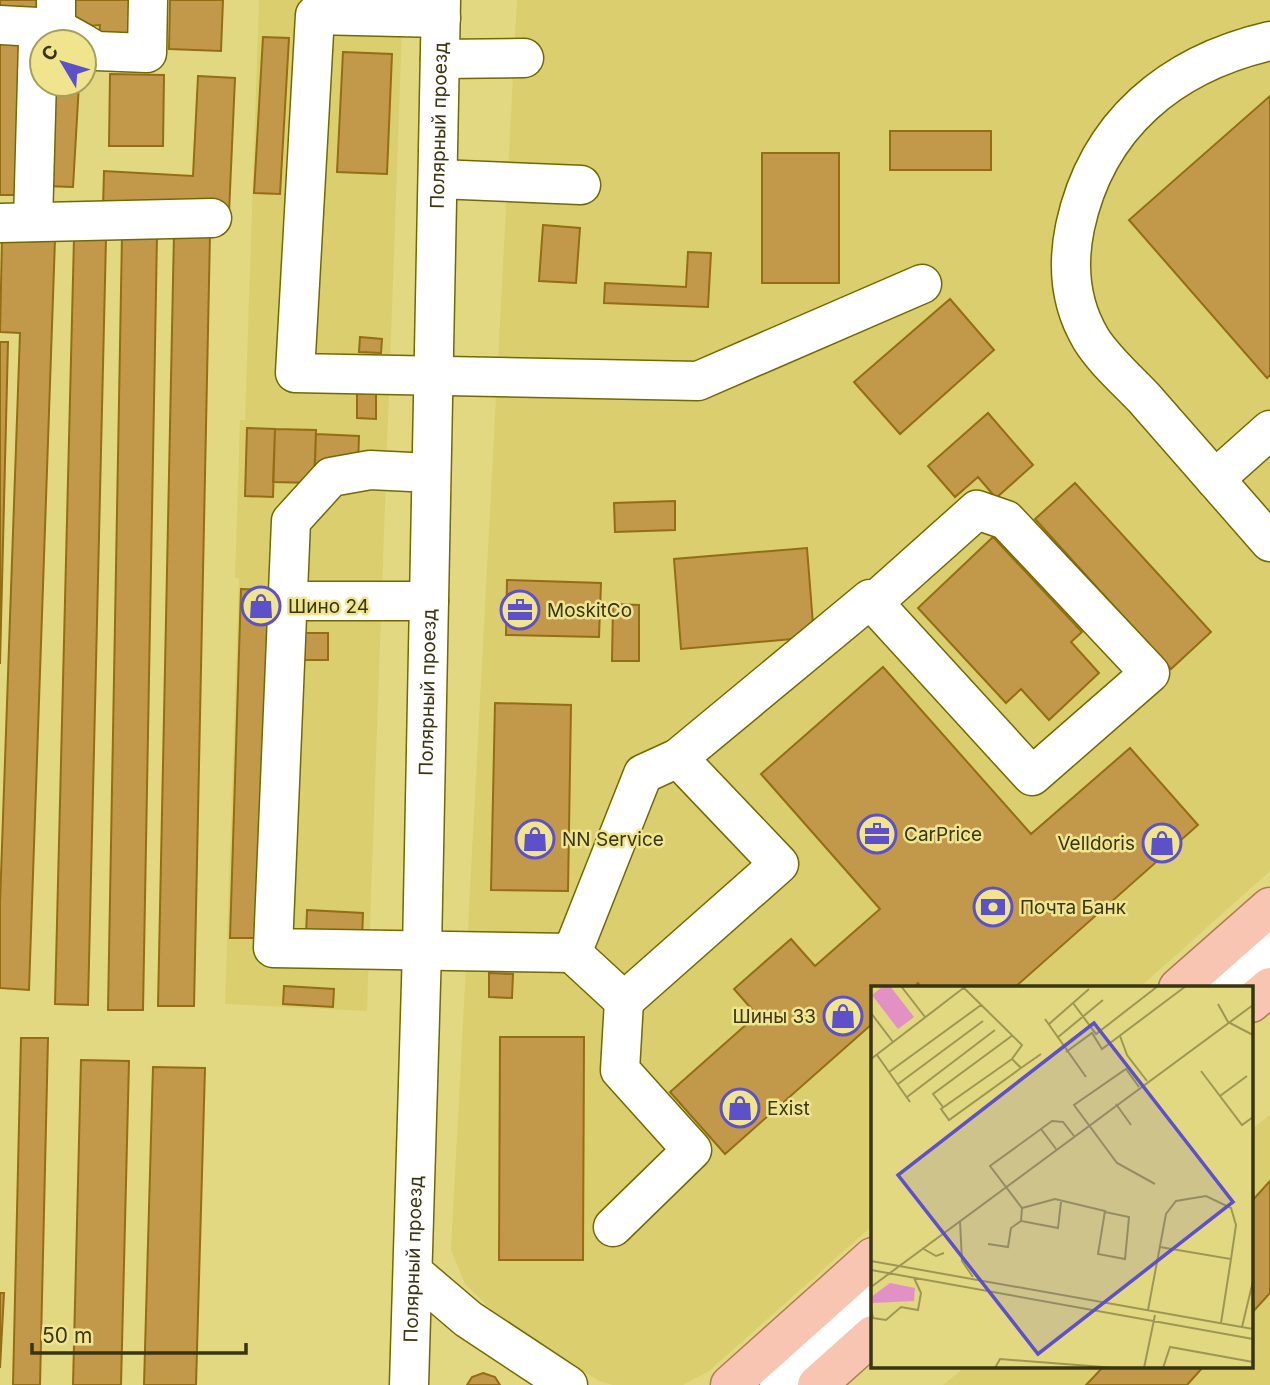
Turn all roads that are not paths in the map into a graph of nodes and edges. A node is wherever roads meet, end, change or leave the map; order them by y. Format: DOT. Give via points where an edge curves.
graph roads {
  1 [pos="148,0"];
  2 [pos="441,9"];
  3 [pos="0,25"];
  4 [pos="52,28"];
  5 [pos="1270,41"];
  6 [pos="98,51"];
  7 [pos="524,58"];
  8 [pos="440,60"];
  9 [pos="32,98"];
  10 [pos="438,179"];
  11 [pos="581,185"];
  12 [pos="212,218"];
  13 [pos="17,223"];
  14 [pos="922,284"];
  15 [pos="433,375"];
  16 [pos="1270,429"];
  17 [pos="431,472"];
  18 [pos="1215,479"];
  19 [pos="1270,542"];
  20 [pos="287,601"];
  21 [pos="429,601"];
  22 [pos="874,602"];
  23 [pos="678,758"];
  24 [pos="1270,907"];
  25 [pos="1270,947"];
  26 [pos="422,950"];
  27 [pos="572,953"];
  28 [pos="1180,986"];
  29 [pos="1226,986"];
  30 [pos="1270,987"];
  31 [pos="624,1001"];
  32 [pos="1252,1002"];
  33 [pos="613,1227"];
  34 [pos="871,1259"];
  35 [pos="414,1273"];
  36 [pos="871,1303"];
  37 [pos="871,1337"];
  38 [pos="409,1385"];
  39 [pos="568,1385"];
  40 [pos="730,1385"];
  41 [pos="779,1385"];
  42 [pos="817,1385"];
  1 -- 6 [label="street" via="147,53"];
  2 -- 8 [label="street, Полярный проезд"];
  2 -- 15 [label="street" via="315,15 295,373"];
  3 -- 4 [label="street"];
  5 -- 18 [label="street" via="1232,50 1184,73 1119,129 1091,174 1070,249 1071,292 1091,339"];
  7 -- 8 [label="street"];
  8 -- 10 [label="street, Полярный проезд"];
  9 -- 13 [label="street"];
  10 -- 11 [label="street"];
  10 -- 15 [label="street, Полярный проезд"];
  12 -- 13 [label="street"];
  14 -- 15 [label="street" via="698,381"];
  15 -- 17 [label="street, Полярный проезд"];
  16 -- 18 [label="street"];
  17 -- 20 [label="street" via="370,470 331,477 291,521"];
  17 -- 21 [label="street, Полярный проезд"];
  18 -- 19 [label="street"];
  20 -- 21 [label="street"];
  20 -- 26 [label="street" via="273,948"];
  21 -- 26 [label="street, Полярный проезд"];
  22 -- 22 [label="street" via="1032,776 1150,673 1006,520 977,510"];
  22 -- 23 [label="street" via="870,599"];
  23 -- 27 [label="street" via="643,774"];
  23 -- 31 [label="street" via="779,864"];
  24 -- 28 [label="main road"];
  25 -- 29 [label="street"];
  26 -- 27 [label="street"];
  26 -- 35 [label="street, Полярный проезд"];
  27 -- 31 [label="street"];
  30 -- 32 [label="main road"];
  31 -- 33 [label="street" via="620,1070 692,1150"];
  34 -- 40 [label="main road"];
  35 -- 38 [label="street, Полярный проезд"];
  35 -- 39 [label="street" via="468,1319"];
  36 -- 41 [label="street"];
  37 -- 42 [label="main road"];
}
